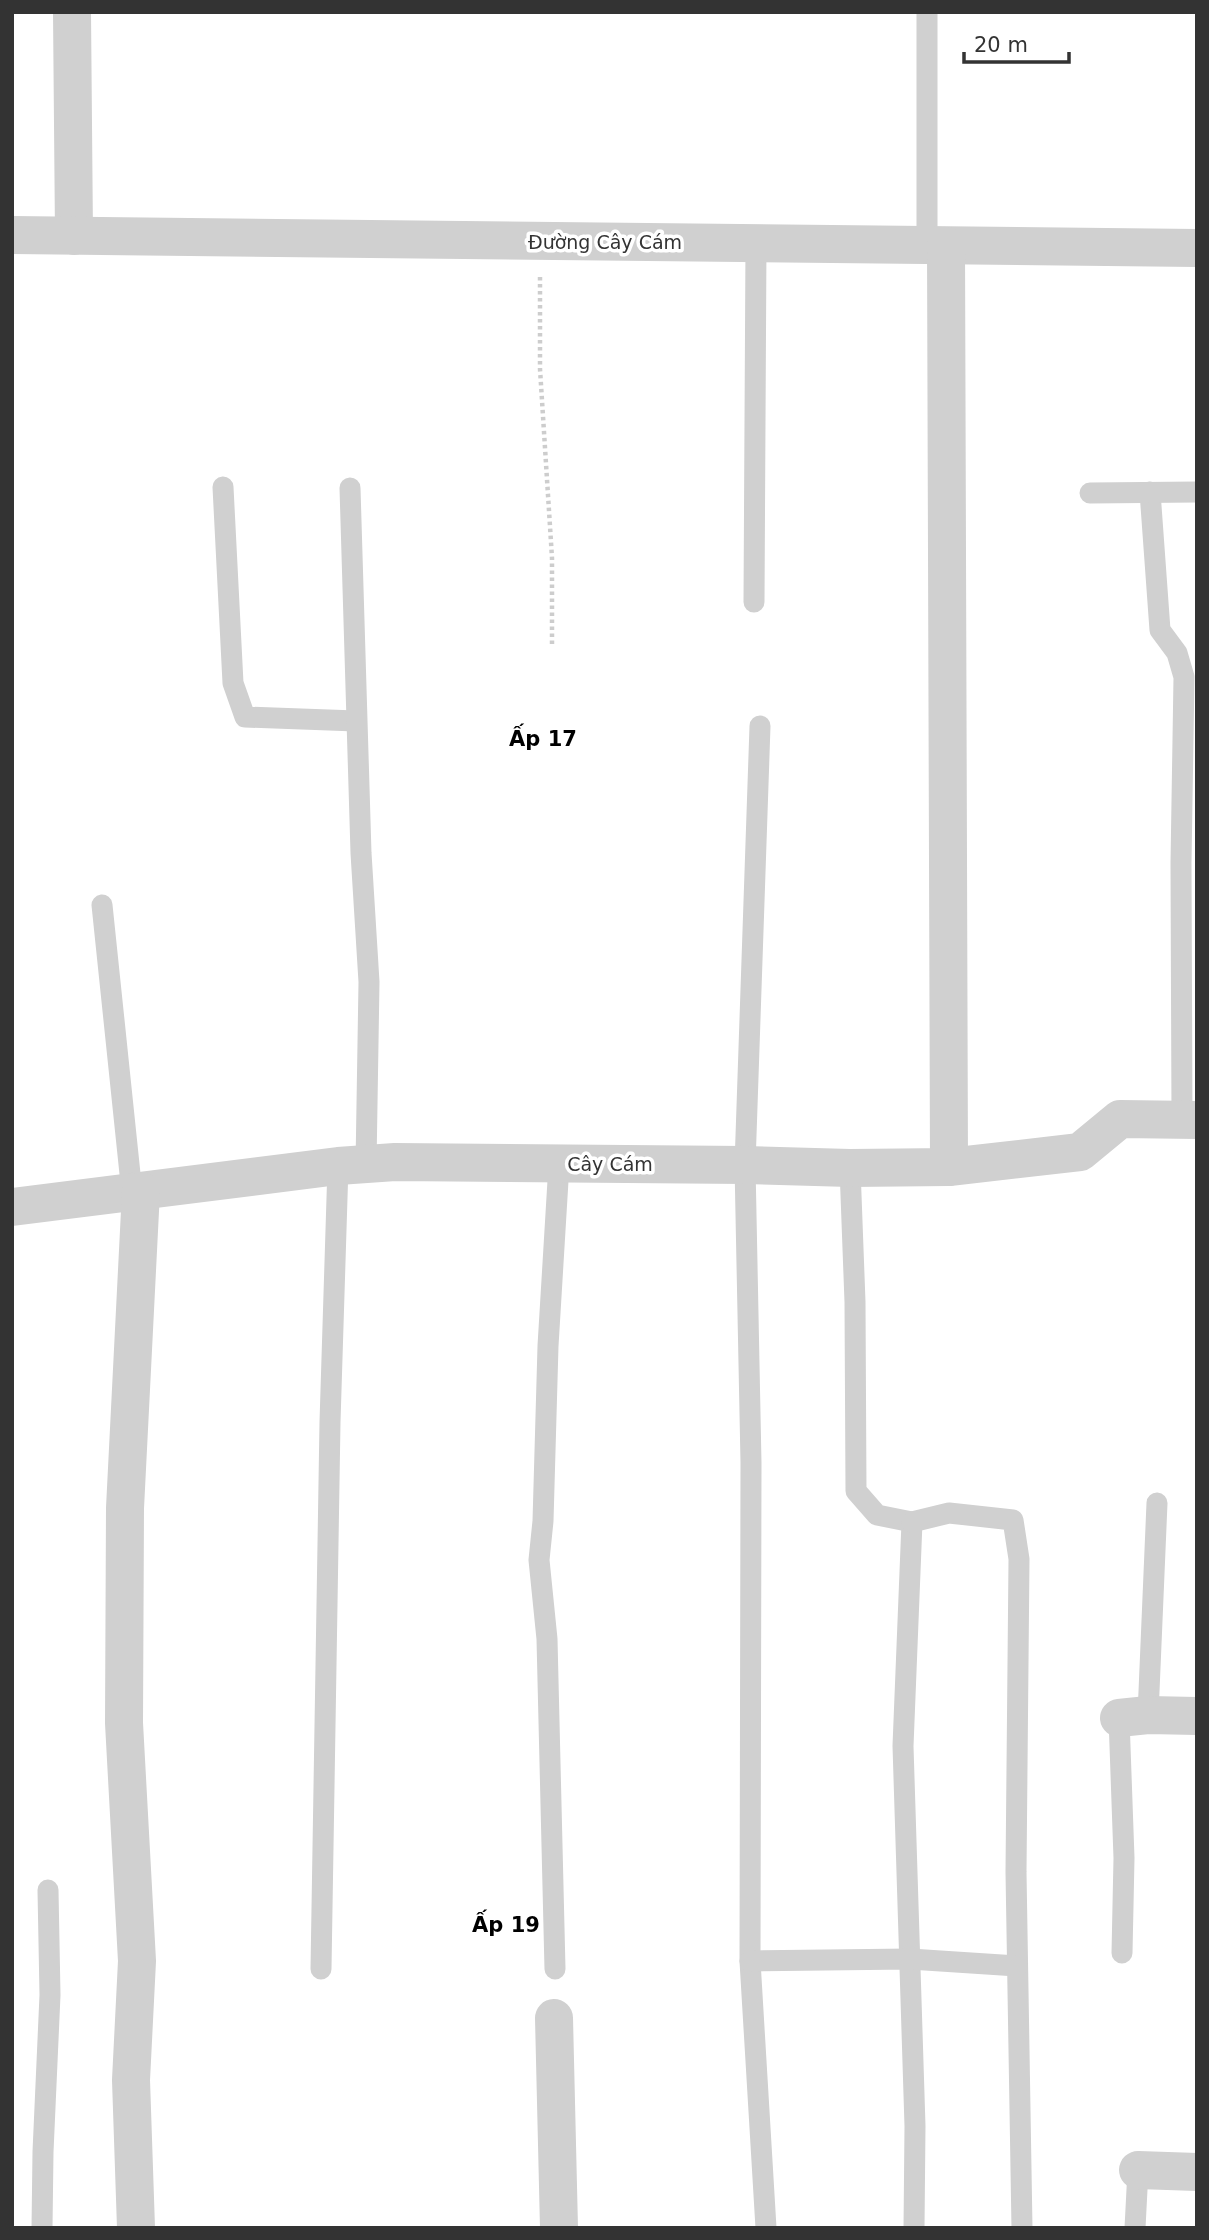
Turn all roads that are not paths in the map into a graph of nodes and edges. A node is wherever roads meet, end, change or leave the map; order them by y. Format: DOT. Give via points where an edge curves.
graph roads {
  1 [pos="72,12"];
  2 [pos="927,12"];
  3 [pos="12,235"];
  4 [pos="74,236"];
  5 [pos="756,243"];
  6 [pos="936,246"];
  7 [pos="1197,248"];
  8 [pos="223,487"];
  9 [pos="350,488"];
  10 [pos="1150,492"];
  11 [pos="1197,492"];
  12 [pos="1090,493"];
  13 [pos="754,602"];
  14 [pos="356,721"];
  15 [pos="760,726"];
  16 [pos="102,905"];
  17 [pos="1189,1120"];
  18 [pos="559,1164"];
  19 [pos="745,1165"];
  20 [pos="352,1166"];
  21 [pos="949,1167"];
  22 [pos="850,1168"];
  23 [pos="137,1192"];
  24 [pos="12,1207"];
  25 [pos="1157,1503"];
  26 [pos="912,1522"];
  27 [pos="1134,1716"];
  28 [pos="1197,1716"];
  29 [pos="48,1890"];
  30 [pos="1122,1953"];
  31 [pos="910,1959"];
  32 [pos="750,1961"];
  33 [pos="1017,1966"];
  34 [pos="321,1969"];
  35 [pos="555,1969"];
  36 [pos="554,2018"];
  37 [pos="1138,2170"];
  38 [pos="1197,2172"];
  39 [pos="42,2228"];
  40 [pos="136,2228"];
  41 [pos="559,2228"];
  42 [pos="766,2228"];
  43 [pos="914,2228"];
  44 [pos="1022,2228"];
  45 [pos="1135,2228"];
  1 -- 4 [label="street"];
  2 -- 6 [label="lane"];
  3 -- 4 [label="street, Đường Cây Cám"];
  4 -- 5 [label="street, Đường Cây Cám"];
  5 -- 6 [label="street, Đường Cây Cám"];
  5 -- 13 [label="lane"];
  6 -- 7 [label="street, Đường Cây Cám"];
  6 -- 21 [label="street"];
  8 -- 14 [label="lane" via="233,683 245,717"];
  9 -- 14 [label="lane"];
  10 -- 11 [label="lane"];
  10 -- 12 [label="lane"];
  10 -- 17 [label="lane" via="1160,630 1177,653 1184,677 1181,863"];
  14 -- 20 [label="lane" via="369,982"];
  15 -- 19 [label="lane"];
  16 -- 23 [label="lane"];
  17 -- 21 [label="street, Cây Cám" via="1120,1119 1080,1153"];
  18 -- 19 [label="street, Cây Cám"];
  18 -- 20 [label="street, Cây Cám"];
  18 -- 35 [label="lane" via="539,1560 547,1639"];
  19 -- 22 [label="street, Cây Cám"];
  19 -- 32 [label="lane" via="751,1462"];
  20 -- 23 [label="street, Cây Cám"];
  20 -- 34 [label="lane" via="330,1435"];
  21 -- 22 [label="street, Cây Cám"];
  22 -- 26 [label="lane" via="856,1491 877,1515"];
  23 -- 24 [label="street, Cây Cám"];
  23 -- 40 [label="street" via="125,1521 124,1723 137,1961 131,2080"];
  25 -- 27 [label="lane"];
  26 -- 31 [label="lane" via="903,1746"];
  26 -- 33 [label="lane" via="949,1513 1013,1520 1020,1559"];
  27 -- 28 [label="street"];
  27 -- 30 [label="lane"];
  29 -- 39 [label="lane" via="50,1995"];
  31 -- 32 [label="lane"];
  31 -- 33 [label="lane"];
  31 -- 43 [label="lane"];
  32 -- 42 [label="lane"];
  33 -- 44 [label="lane"];
  36 -- 41 [label="street"];
  37 -- 38 [label="street"];
  37 -- 45 [label="lane"];
}
